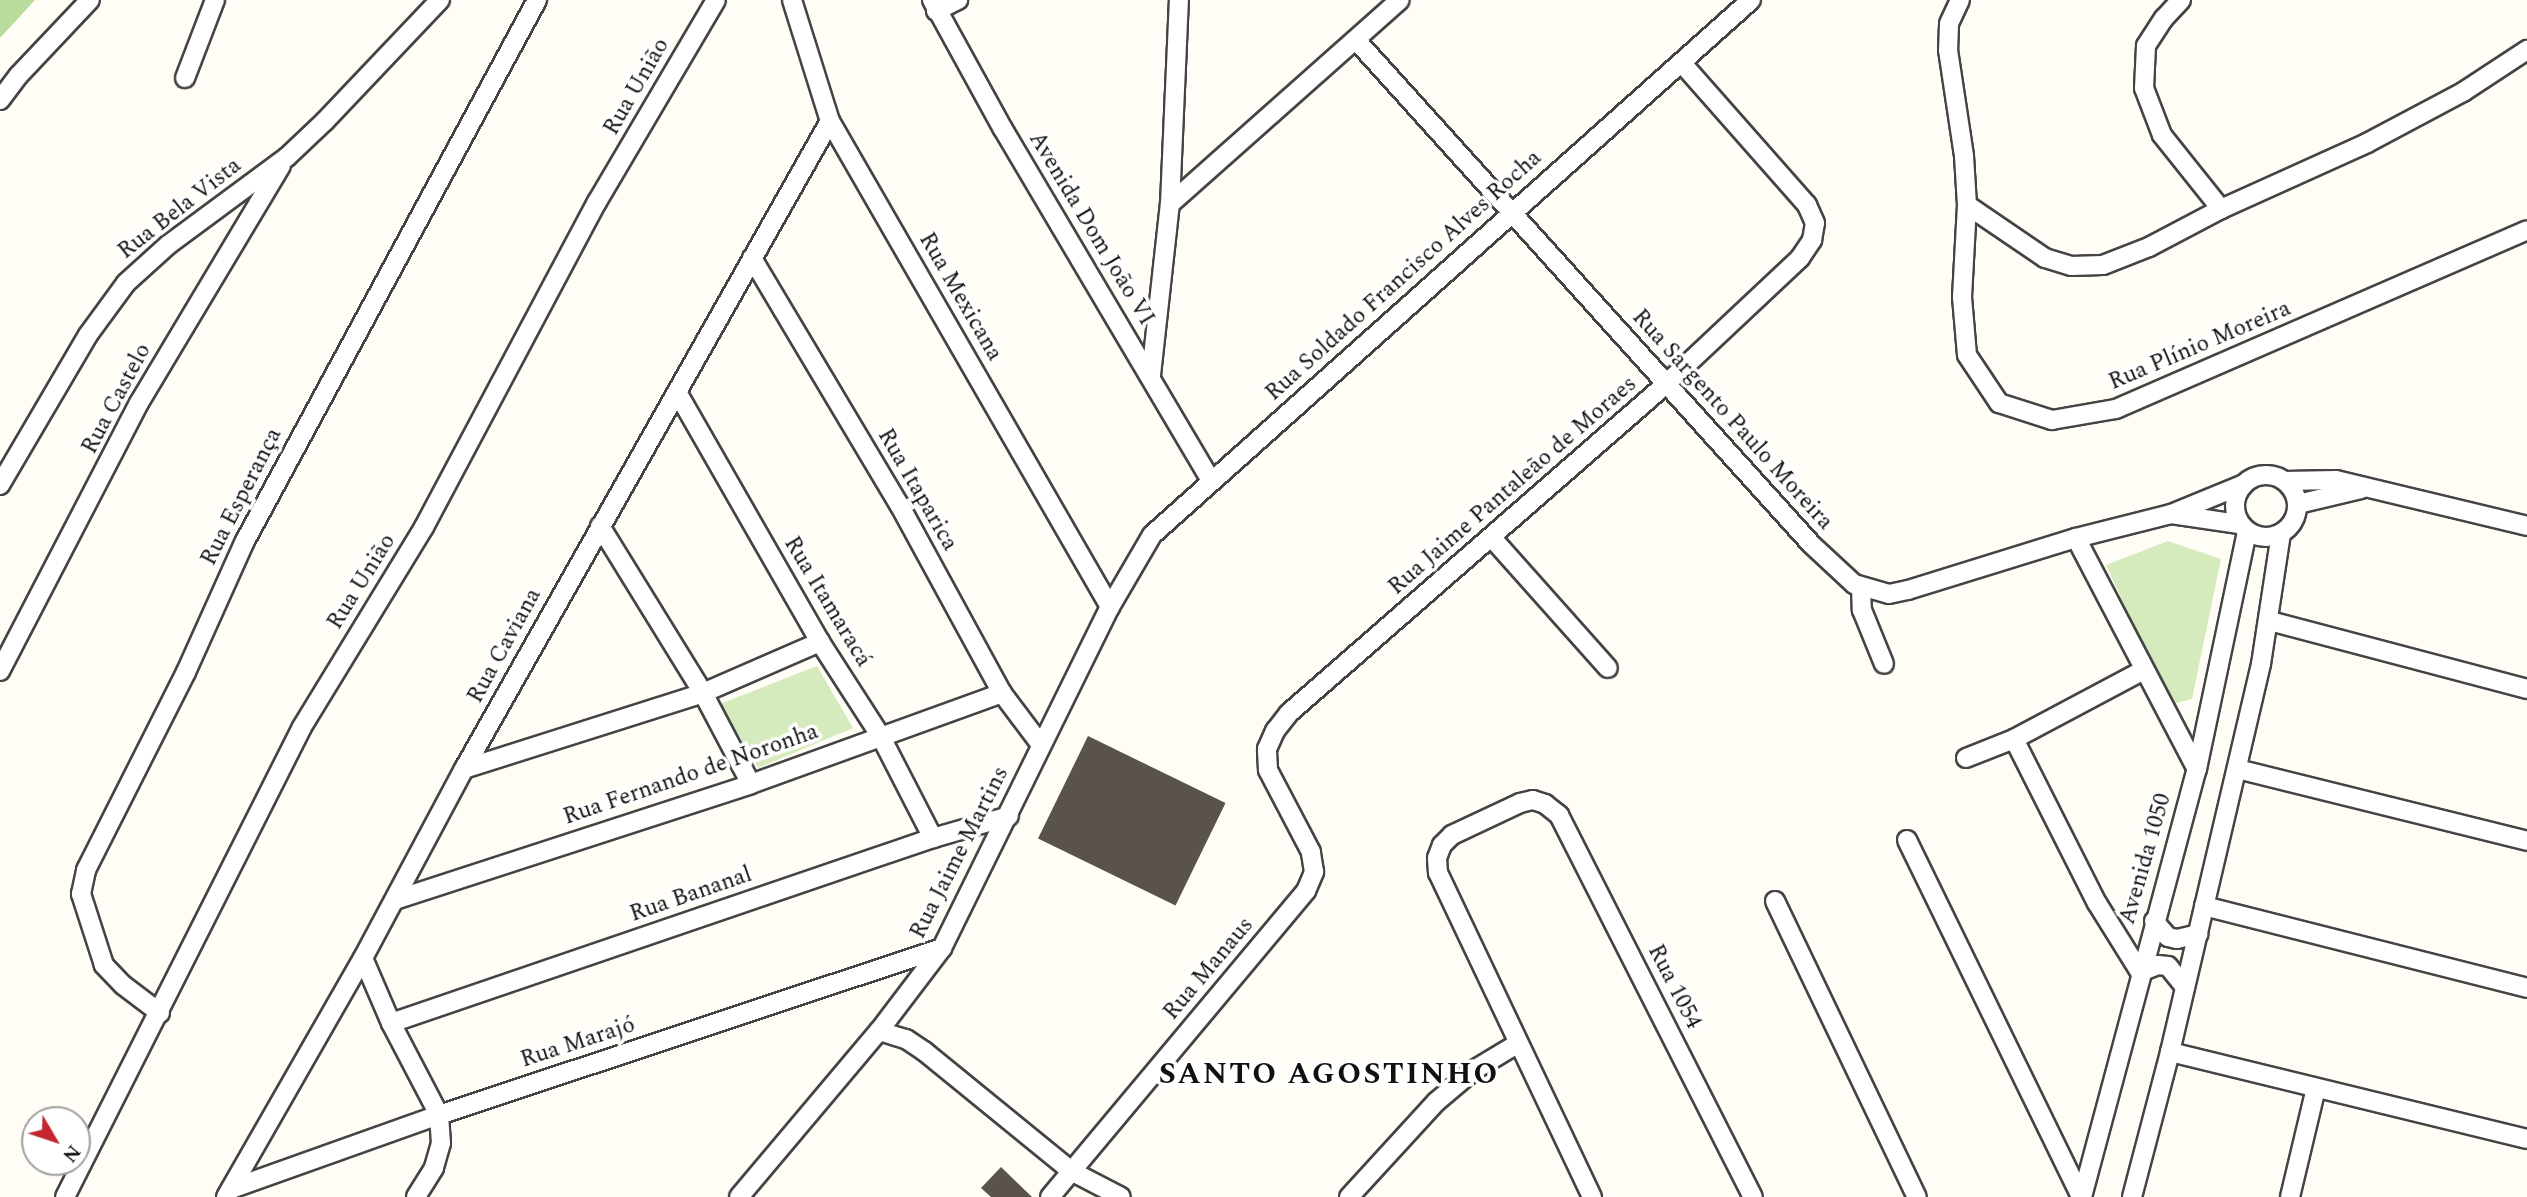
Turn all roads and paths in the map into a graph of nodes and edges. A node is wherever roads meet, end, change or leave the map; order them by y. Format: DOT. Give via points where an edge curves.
graph roads {
  1 [pos="90,0"];
  2 [pos="215,0"];
  3 [pos="440,0"];
  4 [pos="537,0"];
  5 [pos="716,0"];
  6 [pos="792,0"];
  7 [pos="958,0"];
  8 [pos="1179,0"];
  9 [pos="1400,0"];
  10 [pos="1751,0"];
  11 [pos="1960,0"];
  12 [pos="2181,0"];
  13 [pos="934,6"];
  14 [pos="1356,40"];
  15 [pos="2527,50"];
  16 [pos="1682,63"];
  17 [pos="185,78"];
  18 [pos="0,100"];
  19 [pos="830,121"];
  20 [pos="287,157"];
  21 [pos="1170,204"];
  22 [pos="1967,205"];
  23 [pos="2221,209"];
  24 [pos="1512,212"];
  25 [pos="2527,230"];
  26 [pos="752,258"];
  27 [pos="1151,375"];
  28 [pos="1666,384"];
  29 [pos="677,392"];
  30 [pos="1211,481"];
  31 [pos="2285,481"];
  32 [pos="2244,484"];
  33 [pos="0,485"];
  34 [pos="2364,488"];
  35 [pos="2298,504"];
  36 [pos="2171,514"];
  37 [pos="600,526"];
  38 [pos="2527,526"];
  39 [pos="2243,528"];
  40 [pos="2281,534"];
  41 [pos="1492,538"];
  42 [pos="2076,538"];
  43 [pos="1861,587"];
  44 [pos="1110,607"];
  45 [pos="2270,621"];
  46 [pos="820,642"];
  47 [pos="1884,664"];
  48 [pos="1608,667"];
  49 [pos="2144,670"];
  50 [pos="0,671"];
  51 [pos="2527,689"];
  52 [pos="1002,692"];
  53 [pos="703,693"];
  54 [pos="880,735"];
  55 [pos="2014,739"];
  56 [pos="1041,745"];
  57 [pos="1267,749"];
  58 [pos="1966,758"];
  59 [pos="464,769"];
  60 [pos="2197,769"];
  61 [pos="2237,769"];
  62 [pos="751,784"];
  63 [pos="1009,816"];
  64 [pos="933,838"];
  65 [pos="1907,840"];
  66 [pos="2527,841"];
  67 [pos="394,900"];
  68 [pos="1775,901"];
  69 [pos="2204,906"];
  70 [pos="2154,921"];
  71 [pos="2198,934"];
  72 [pos="942,948"];
  73 [pos="363,958"];
  74 [pos="2140,972"];
  75 [pos="2185,987"];
  76 [pos="2527,988"];
  77 [pos="160,1013"];
  78 [pos="391,1023"];
  79 [pos="879,1031"];
  80 [pos="1517,1044"];
  81 [pos="2170,1052"];
  82 [pos="2316,1087"];
  83 [pos="439,1115"];
  84 [pos="2527,1139"];
  85 [pos="1071,1171"];
  86 [pos="228,1193"];
  87 [pos="65,1197"];
  88 [pos="417,1197"];
  89 [pos="739,1197"];
  90 [pos="1050,1197"];
  91 [pos="1121,1197"];
  92 [pos="1349,1197"];
  93 [pos="1592,1197"];
  94 [pos="1753,1197"];
  95 [pos="1917,1197"];
  96 [pos="2082,1197"];
  97 [pos="2132,1197"];
  98 [pos="2290,1197"];
  1 -- 18 [label="street"];
  2 -- 17 [label="street"];
  3 -- 20 [label="street"];
  4 -- 77 [label="street, Rua Esperança" via="246,541 86,870 81,894 104,965"];
  5 -- 77 [label="street, Rua União" via="597,202 424,527 302,727"];
  6 -- 19 [label="street, Rua Mexicana"];
  7 -- 13 [label="street"];
  8 -- 21 [label="street"];
  9 -- 14 [label="street"];
  10 -- 16 [label="street, Rua Soldado Francisco Alves Rocha"];
  11 -- 22 [label="street, Rua Plínio Moreira" via="1949,24 1948,50"];
  12 -- 23 [label="street" via="2146,46 2144,88 2162,135"];
  13 -- 27 [label="street, Avenida Dom João VI"];
  14 -- 21 [label="street"];
  14 -- 24 [label="street, Rua Sargento Paulo Moreira"];
  15 -- 23 [label="street" via="2463,92 2391,130"];
  16 -- 24 [label="street, Rua Soldado Francisco Alves Rocha"];
  16 -- 28 [label="street, Rua Jaime Pantaleão de Moraes" via="1807,205 1815,223 1812,240 1800,258"];
  19 -- 26 [label="street, Rua Caviana"];
  19 -- 44 [label="street, Rua Mexicana"];
  20 -- 33 [label="street, Rua Bela Vista" via="168,245 126,283 88,335"];
  20 -- 50 [label="street, Rua Castelo" via="139,403"];
  21 -- 27 [label="street"];
  22 -- 23 [label="street" via="2045,258 2070,266 2104,265"];
  22 -- 25 [label="street, Rua Plínio Moreira" via="1962,298 1967,355 1999,403 2052,420 2116,409"];
  24 -- 28 [label="street, Rua Sargento Paulo Moreira"];
  24 -- 30 [label="street, Rua Soldado Francisco Alves Rocha"];
  26 -- 29 [label="street, Rua Caviana"];
  26 -- 52 [label="street, Rua Itaparica" via="900,506"];
  27 -- 30 [label="street, Avenida Dom João VI"];
  28 -- 41 [label="street, Rua Jaime Pantaleão de Moraes"];
  28 -- 43 [label="street, Rua Sargento Paulo Moreira" via="1811,544"];
  29 -- 37 [label="street, Rua Caviana"];
  29 -- 46 [label="street, Rua Itamaracá"];
  30 -- 44 [label="street, Rua Soldado Francisco Alves Rocha" via="1152,535"];
  31 -- 32 [label="street" via="2269,475"];
  31 -- 34 [label="street" via="2336,480"];
  31 -- 35 [label="street"];
  32 -- 36 [label="street, Rua Sargento Paulo Moreira"];
  32 -- 39 [label="street" via="2235,503"];
  34 -- 35 [label="street"];
  34 -- 38 [label="street"];
  35 -- 40 [label="street" via="2294,522"];
  36 -- 39 [label="street, Rua Sargento Paulo Moreira"];
  36 -- 42 [label="street, Rua Sargento Paulo Moreira"];
  37 -- 53 [label="street"];
  37 -- 59 [label="street, Rua Caviana"];
  39 -- 40 [label="street" via="2264,538"];
  39 -- 60 [label="street, Avenida 1050"];
  40 -- 45 [label="street"];
  41 -- 48 [label="street"];
  41 -- 57 [label="street, Rua Jaime Pantaleão de Moraes" via="1289,713"];
  42 -- 43 [label="street, Rua Sargento Paulo Moreira" via="1908,590 1889,594"];
  42 -- 49 [label="street"];
  43 -- 47 [label="street" via="1862,610"];
  44 -- 56 [label="street, Rua Jaime Martins"];
  45 -- 51 [label="street"];
  45 -- 61 [label="street"];
  46 -- 53 [label="street"];
  46 -- 54 [label="street, Rua Itamaracá"];
  49 -- 55 [label="street"];
  49 -- 60 [label="street"];
  52 -- 54 [label="street, Rua Fernando de Noronha"];
  52 -- 56 [label="street, Rua Itaparica"];
  53 -- 59 [label="street"];
  53 -- 62 [label="street"];
  54 -- 62 [label="street, Rua Fernando de Noronha"];
  54 -- 64 [label="street, Rua Itamaracá"];
  55 -- 58 [label="street"];
  55 -- 74 [label="street" via="2097,903"];
  56 -- 63 [label="street, Rua Jaime Martins"];
  57 -- 85 [label="street, Rua Manaus" via="1268,770 1311,852 1314,872 1306,891"];
  59 -- 67 [label="street, Rua Caviana"];
  60 -- 70 [label="street, Avenida 1050"];
  61 -- 66 [label="street"];
  61 -- 69 [label="street"];
  62 -- 67 [label="street, Rua Fernando de Noronha"];
  63 -- 64 [label="street, Rua Bananal"];
  63 -- 72 [label="street, Rua Jaime Martins"];
  64 -- 78 [label="street, Rua Bananal"];
  65 -- 96 [label="street"];
  67 -- 73 [label="street, Rua Caviana"];
  68 -- 95 [label="street"];
  69 -- 71 [label="street"];
  69 -- 76 [label="street"];
  70 -- 71 [label="street" via="2168,937"];
  70 -- 74 [label="street, Avenida 1050"];
  71 -- 75 [label="street"];
  72 -- 79 [label="street, Rua Jaime Martins"];
  72 -- 83 [label="street, Rua Marajó"];
  73 -- 78 [label="street"];
  73 -- 86 [label="street, Rua Caviana"];
  74 -- 75 [label="street" via="2168,966"];
  74 -- 96 [label="street, Avenida 1050"];
  75 -- 81 [label="street"];
  77 -- 87 [label="street, Rua União"];
  78 -- 83 [label="street"];
  79 -- 85 [label="street" via="906,1039 949,1069"];
  79 -- 89 [label="street, Rua Jaime Martins"];
  80 -- 92 [label="street" via="1436,1101"];
  80 -- 93 [label="street"];
  80 -- 94 [label="street, Rua 1054" via="1438,873 1437,858 1452,835 1533,800 1559,815"];
  81 -- 82 [label="street"];
  81 -- 97 [label="street"];
  82 -- 84 [label="street"];
  82 -- 98 [label="street"];
  83 -- 86 [label="street, Rua Marajó"];
  83 -- 88 [label="street" via="441,1143 435,1168"];
  85 -- 90 [label="street, Rua Manaus"];
  85 -- 91 [label="street"];
}
